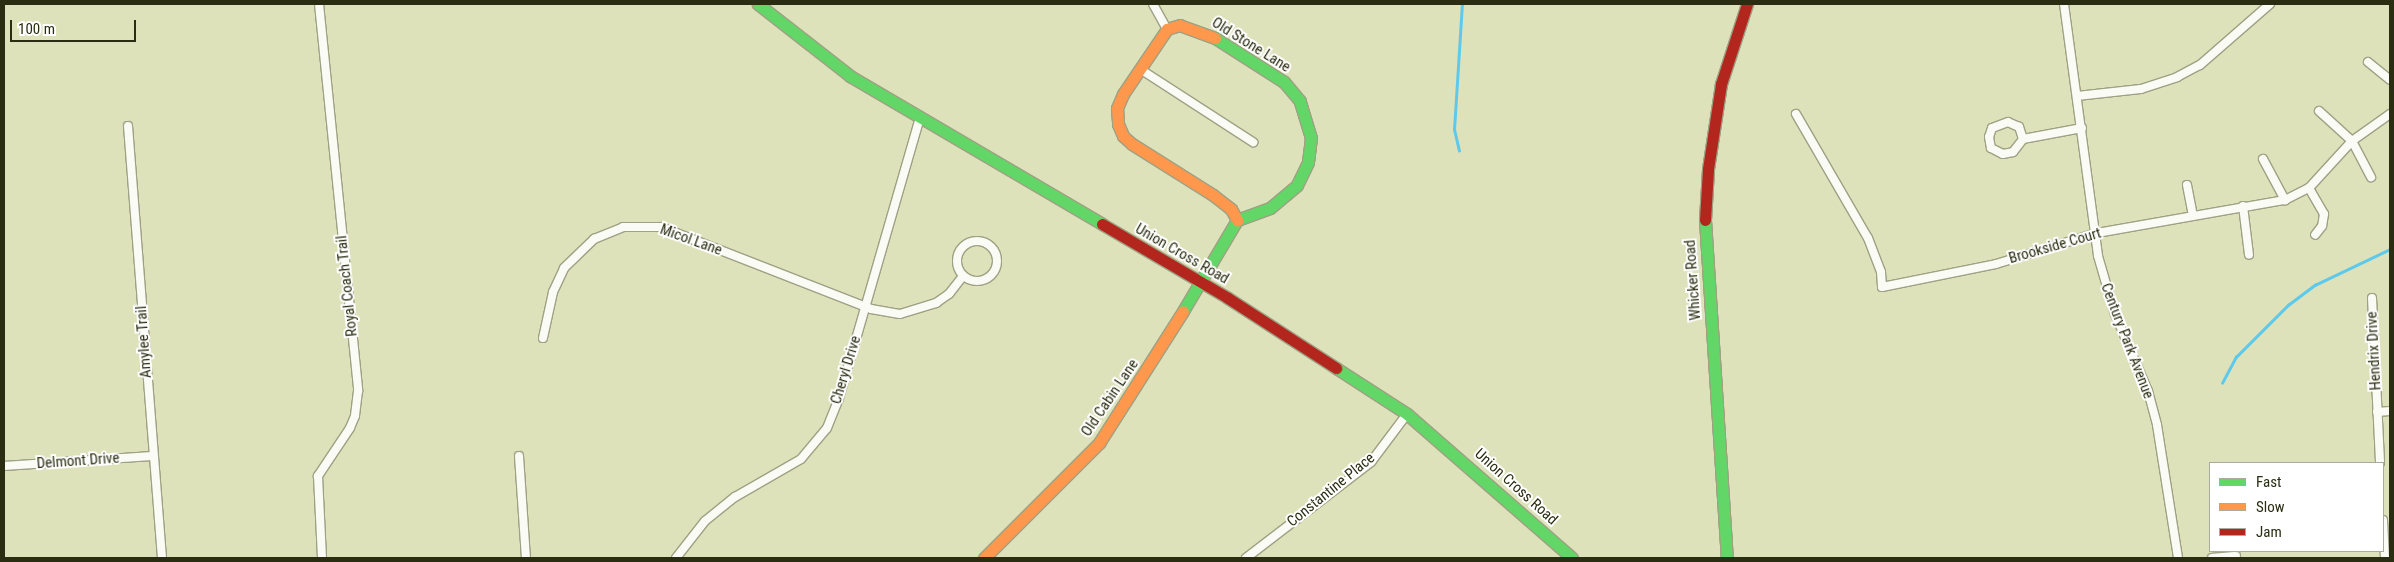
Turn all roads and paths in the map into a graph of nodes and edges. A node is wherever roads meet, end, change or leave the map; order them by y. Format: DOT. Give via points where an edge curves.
graph roads {
  1 [pos="319,4"];
  2 [pos="758,4"];
  3 [pos="1153,4"];
  4 [pos="1747,4"];
  5 [pos="2064,4"];
  6 [pos="2270,4"];
  7 [pos="1167,29"];
  8 [pos="2368,62"];
  9 [pos="1140,69"];
  10 [pos="2390,80"];
  11 [pos="2077,96"];
  12 [pos="2319,111"];
  13 [pos="1796,114"];
  14 [pos="2390,114"];
  15 [pos="920,117"];
  16 [pos="128,126"];
  17 [pos="2082,128"];
  18 [pos="2023,139"];
  19 [pos="2352,141"];
  20 [pos="1253,142"];
  21 [pos="2263,159"];
  22 [pos="2371,177"];
  23 [pos="2187,185"];
  24 [pos="2309,188"];
  25 [pos="2285,200"];
  26 [pos="2243,206"];
  27 [pos="2193,215"];
  28 [pos="1237,220"];
  29 [pos="2097,233"];
  30 [pos="2315,235"];
  31 [pos="2249,254"];
  32 [pos="963,276"];
  33 [pos="1201,283"];
  34 [pos="2372,298"];
  35 [pos="865,307"];
  36 [pos="543,338"];
  37 [pos="2390,411"];
  38 [pos="2378,412"];
  39 [pos="1407,414"];
  40 [pos="152,456"];
  41 [pos="519,456"];
  42 [pos="2380,462"];
  43 [pos="4,466"];
  44 [pos="2384,539"];
  45 [pos="2236,556"];
  46 [pos="162,558"];
  47 [pos="322,558"];
  48 [pos="526,558"];
  49 [pos="676,558"];
  50 [pos="984,558"];
  51 [pos="1246,558"];
  52 [pos="1572,558"];
  53 [pos="1727,558"];
  54 [pos="2178,558"];
  55 [pos="2212,558"];
  56 [pos="2385,558"];
  1 -- 47 [label="street, Royal Coach Trail" via="358,391 350,428 318,476"];
  2 -- 15 [label="street, Union Cross Road" via="850,76"];
  3 -- 7 [label="street"];
  4 -- 53 [label="street, Whicker Road" via="1721,84 1708,169 1704,230"];
  5 -- 11 [label="street, Century Park Avenue"];
  6 -- 11 [label="street" via="2200,65 2177,77 2141,89"];
  7 -- 9 [label="street"];
  7 -- 28 [label="street, Old Stone Lane" via="1191,27 1232,48 1284,82 1300,101 1307,117 1311,138 1308,162 1297,185 1270,208"];
  8 -- 10 [label="street"];
  9 -- 20 [label="street"];
  9 -- 28 [label="street" via="1117,108 1123,136 1213,195 1231,209"];
  11 -- 17 [label="street, Century Park Avenue"];
  12 -- 19 [label="street"];
  13 -- 29 [label="street, Brookside Court" via="1868,238 1881,272 1882,287 1996,264"];
  14 -- 19 [label="street, Brookside Court"];
  15 -- 33 [label="street, Union Cross Road"];
  15 -- 35 [label="street, Cheryl Drive"];
  16 -- 40 [label="street, Amylee Trail"];
  17 -- 18 [label="street"];
  17 -- 29 [label="street, Century Park Avenue"];
  18 -- 18 [label="street" via="2013,152 2003,154 1991,148 1989,137 1992,128 2008,122 2019,127"];
  19 -- 22 [label="street"];
  19 -- 24 [label="street, Brookside Court"];
  21 -- 25 [label="street"];
  23 -- 27 [label="street"];
  24 -- 25 [label="street, Brookside Court"];
  24 -- 30 [label="street" via="2324,214 2322,226"];
  25 -- 26 [label="street, Brookside Court"];
  26 -- 27 [label="street, Brookside Court"];
  26 -- 31 [label="street"];
  27 -- 29 [label="street, Brookside Court"];
  28 -- 33 [label="street"];
  29 -- 54 [label="street, Century Park Avenue" via="2103,276 2115,314 2148,391 2157,424"];
  32 -- 32 [label="street" via="975,281 988,278 997,260 992,247 974,240 962,246 956,258"];
  32 -- 35 [label="street, Micol Lane" via="949,294 919,310 900,314"];
  33 -- 39 [label="street, Union Cross Road"];
  33 -- 50 [label="street, Old Cabin Lane" via="1099,443"];
  34 -- 38 [label="street, Hendrix Drive"];
  35 -- 36 [label="street, Micol Lane" via="661,227 638,225 594,238 571,259 553,292"];
  35 -- 49 [label="street, Cheryl Drive" via="827,428 801,459 735,497 705,521"];
  37 -- 38 [label="street"];
  38 -- 42 [label="street, Hendrix Drive"];
  39 -- 51 [label="street, Constantine Place" via="1371,462"];
  39 -- 52 [label="street, Union Cross Road" via="1480,474"];
  40 -- 43 [label="street, Delmont Drive"];
  40 -- 46 [label="street, Amylee Trail"];
  41 -- 48 [label="street"];
  44 -- 56 [label="street"];
  45 -- 55 [label="street"];
}
